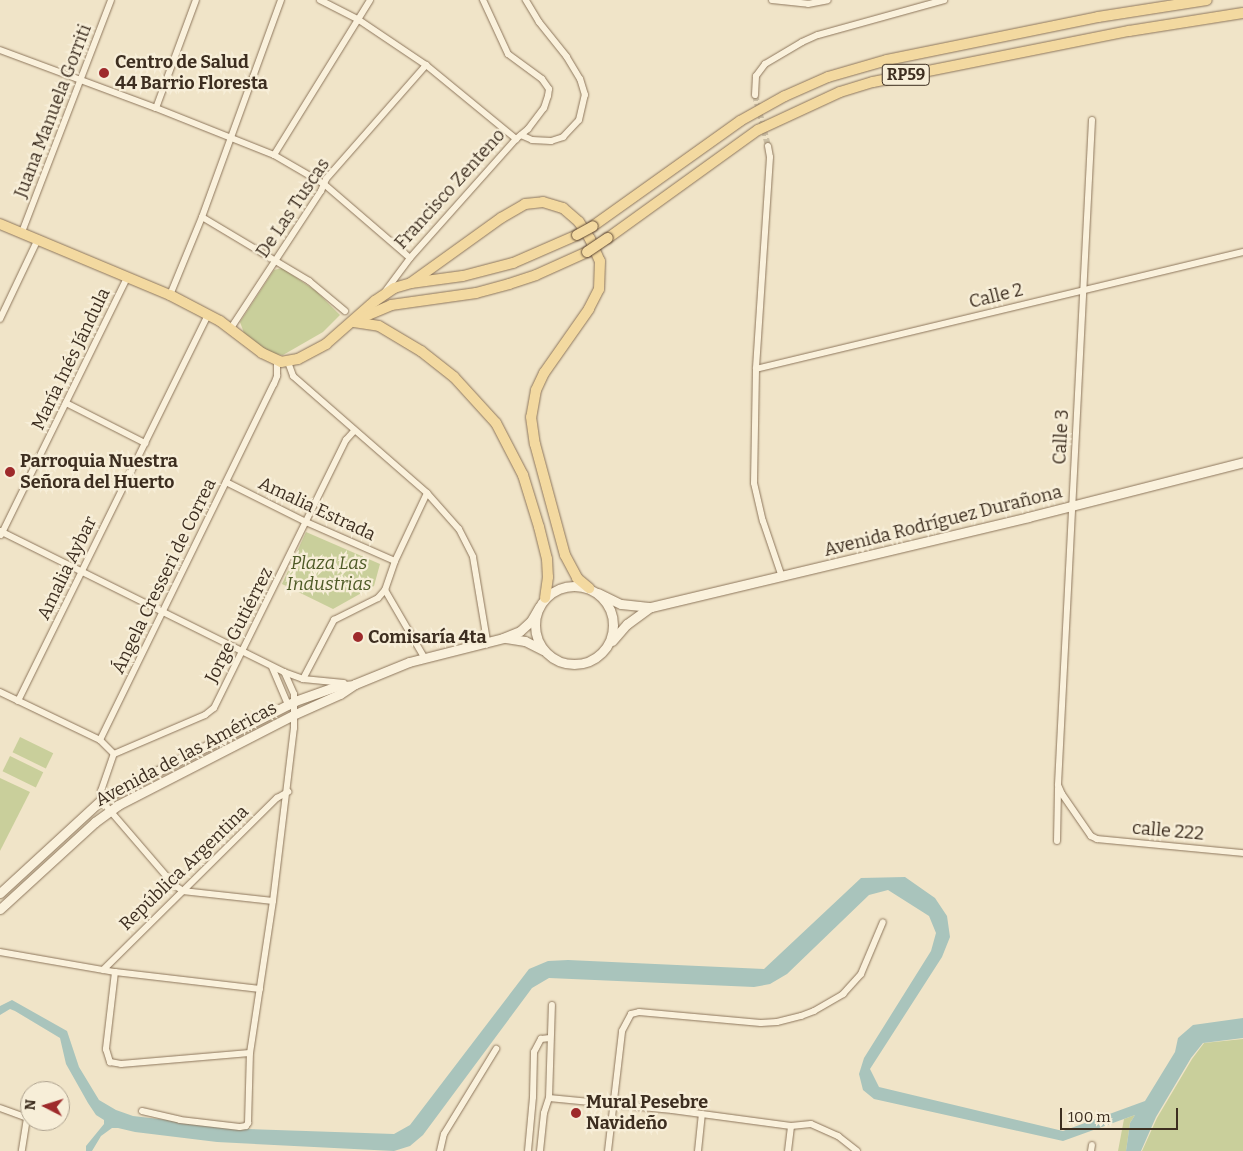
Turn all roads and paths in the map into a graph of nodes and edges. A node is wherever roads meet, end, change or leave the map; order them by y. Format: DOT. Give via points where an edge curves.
graph roads {
  1 [pos="111,0"];
  2 [pos="196,0"];
  3 [pos="281,0"];
  4 [pos="320,0"];
  5 [pos="370,0"];
  6 [pos="483,0"];
  7 [pos="526,0"];
  8 [pos="772,0"];
  9 [pos="828,0"];
  10 [pos="944,0"];
  11 [pos="1207,0"];
  12 [pos="913,3"];
  13 [pos="1243,13"];
  14 [pos="359,20"];
  15 [pos="0,50"];
  16 [pos="426,65"];
  17 [pos="80,79"];
  18 [pos="755,95"];
  19 [pos="156,108"];
  20 [pos="1092,120"];
  21 [pos="231,137"];
  22 [pos="518,137"];
  23 [pos="768,146"];
  24 [pos="274,156"];
  25 [pos="324,184"];
  26 [pos="202,217"];
  27 [pos="0,224"];
  28 [pos="22,232"];
  29 [pos="38,239"];
  30 [pos="1243,252"];
  31 [pos="410,258"];
  32 [pos="276,260"];
  33 [pos="128,276"];
  34 [pos="411,283"];
  35 [pos="1082,289"];
  36 [pos="384,294"];
  37 [pos="170,295"];
  38 [pos="345,311"];
  39 [pos="208,314"];
  40 [pos="0,319"];
  41 [pos="354,322"];
  42 [pos="230,328"];
  43 [pos="276,361"];
  44 [pos="288,362"];
  45 [pos="756,369"];
  46 [pos="66,403"];
  47 [pos="354,430"];
  48 [pos="145,443"];
  49 [pos="1243,462"];
  50 [pos="226,482"];
  51 [pos="427,493"];
  52 [pos="1072,506"];
  53 [pos="306,522"];
  54 [pos="1,533"];
  55 [pos="395,561"];
  56 [pos="82,572"];
  57 [pos="782,577"];
  58 [pos="385,590"];
  59 [pos="593,590"];
  60 [pos="542,603"];
  61 [pos="650,607"];
  62 [pos="162,612"];
  63 [pos="503,638"];
  64 [pos="487,641"];
  65 [pos="608,646"];
  66 [pos="243,651"];
  67 [pos="544,651"];
  68 [pos="424,657"];
  69 [pos="272,666"];
  70 [pos="284,672"];
  71 [pos="303,679"];
  72 [pos="355,684"];
  73 [pos="0,692"];
  74 [pos="18,701"];
  75 [pos="291,703"];
  76 [pos="293,715"];
  77 [pos="100,740"];
  78 [pos="114,754"];
  79 [pos="1058,784"];
  80 [pos="288,792"];
  81 [pos="101,800"];
  82 [pos="109,812"];
  83 [pos="1057,841"];
  84 [pos="1243,853"];
  85 [pos="183,891"];
  86 [pos="0,893"];
  87 [pos="273,901"];
  88 [pos="0,909"];
  89 [pos="883,922"];
  90 [pos="0,952"];
  91 [pos="103,970"];
  92 [pos="115,972"];
  93 [pos="260,989"];
  94 [pos="552,1005"];
  95 [pos="550,1038"];
  96 [pos="496,1049"];
  97 [pos="250,1053"];
  98 [pos="549,1098"];
  99 [pos="612,1104"];
  100 [pos="0,1108"];
  101 [pos="142,1111"];
  102 [pos="702,1114"];
  103 [pos="791,1126"];
  104 [pos="22,1151"];
  105 [pos="440,1151"];
  106 [pos="528,1151"];
  107 [pos="540,1151"];
  108 [pos="608,1151"];
  109 [pos="698,1151"];
  110 [pos="788,1151"];
  111 [pos="857,1151"];
  1 -- 17 [label="street, Juana Manuela Gorriti"];
  2 -- 19 [label="street"];
  3 -- 21 [label="street"];
  4 -- 14 [label="street"];
  5 -- 14 [label="street"];
  6 -- 22 [label="street, Francisco Zenteno" via="508,54 547,85 544,108"];
  7 -- 22 [label="street" via="567,57 585,95 579,120 563,137 551,141"];
  8 -- 9 [label="street" via="808,4"];
  10 -- 12 [label="street"];
  11 -- 34 [label="main road, RP59, bridge" via="1098,17 887,60 828,77 740,121 576,235 512,264 463,276"];
  12 -- 18 [label="street" via="818,35 779,54 756,76"];
  13 -- 41 [label="main road, RP59, bridge" via="1130,31 881,80 840,92 758,130 587,252 509,284 476,293 391,306"];
  14 -- 16 [label="street"];
  14 -- 24 [label="street"];
  15 -- 17 [label="street"];
  16 -- 22 [label="street"];
  16 -- 25 [label="street, De Las Tuscas"];
  17 -- 19 [label="street"];
  17 -- 28 [label="street, Juana Manuela Gorriti"];
  19 -- 21 [label="street"];
  20 -- 35 [label="street, Calle 3"];
  21 -- 24 [label="street"];
  21 -- 26 [label="street"];
  22 -- 31 [label="street, Francisco Zenteno"];
  23 -- 45 [label="street" via="770,157"];
  24 -- 25 [label="street"];
  25 -- 31 [label="street"];
  25 -- 32 [label="street, De Las Tuscas"];
  26 -- 32 [label="street"];
  26 -- 37 [label="street"];
  27 -- 28 [label="main road"];
  28 -- 29 [label="main road"];
  29 -- 33 [label="main road"];
  29 -- 40 [label="street"];
  30 -- 35 [label="street, Calle 2"];
  31 -- 36 [label="street, Francisco Zenteno"];
  32 -- 38 [label="street" via="321,290"];
  32 -- 42 [label="street, De Las Tuscas"];
  33 -- 37 [label="main road"];
  33 -- 46 [label="street, María Inés Jándula"];
  34 -- 36 [label="main road"];
  34 -- 59 [label="main road" via="525,204 543,202 563,208 579,222 590,239 600,261 599,289 589,309 544,373 536,390 531,417 535,444 565,555 577,578"];
  35 -- 45 [label="street, Calle 2"];
  35 -- 52 [label="street, Calle 3"];
  36 -- 41 [label="main road"];
  37 -- 39 [label="main road"];
  39 -- 42 [label="main road"];
  39 -- 48 [label="street, Amalia Aybar"];
  41 -- 44 [label="main road" via="316,350"];
  41 -- 60 [label="main road" via="379,326 421,351 454,377 496,423 523,475 539,527 547,568"];
  42 -- 43 [label="main road"];
  43 -- 44 [label="main road"];
  43 -- 50 [label="street, Ángela Cresseri de Correa" via="277,376"];
  44 -- 47 [label="street" via="293,376"];
  45 -- 57 [label="street" via="754,483 762,521"];
  46 -- 48 [label="street"];
  46 -- 54 [label="street, María Inés Jándula"];
  47 -- 51 [label="street"];
  47 -- 53 [label="street, Jorge Gutiérrez"];
  48 -- 56 [label="street, Amalia Aybar"];
  49 -- 52 [label="main road, Avenida Rodríguez Durañona"];
  50 -- 53 [label="street, Amalia Estrada"];
  50 -- 62 [label="street, Ángela Cresseri de Correa"];
  51 -- 55 [label="street"];
  51 -- 64 [label="street" via="459,529 470,548"];
  52 -- 57 [label="main road, Avenida Rodríguez Durañona"];
  52 -- 79 [label="street, Calle 3"];
  53 -- 55 [label="street, Amalia Estrada"];
  53 -- 66 [label="street, Jorge Gutiérrez"];
  54 -- 56 [label="street"];
  55 -- 58 [label="street"];
  56 -- 62 [label="street"];
  56 -- 74 [label="street, Amalia Aybar"];
  57 -- 61 [label="main road, Avenida Rodríguez Durañona"];
  58 -- 68 [label="street"];
  58 -- 71 [label="street" via="378,598 334,620"];
  59 -- 60 [label="main road" via="575,585 564,587"];
  59 -- 61 [label="main road" via="621,604"];
  59 -- 65 [label="main road" via="612,612 614,629"];
  60 -- 63 [label="main road" via="527,626"];
  60 -- 67 [label="main road" via="535,630"];
  61 -- 65 [label="main road" via="626,624"];
  62 -- 66 [label="street"];
  62 -- 77 [label="street, Ángela Cresseri de Correa"];
  63 -- 64 [label="main road, Avenida de las Américas"];
  63 -- 67 [label="main road" via="525,641"];
  64 -- 68 [label="main road, Avenida de las Américas"];
  65 -- 67 [label="main road" via="593,660 578,664 562,663"];
  66 -- 69 [label="street"];
  66 -- 78 [label="street, Jorge Gutiérrez" via="210,712"];
  68 -- 72 [label="main road, Avenida de las Américas"];
  69 -- 70 [label="street"];
  69 -- 75 [label="street"];
  70 -- 71 [label="street"];
  70 -- 75 [label="street" via="292,687"];
  71 -- 72 [label="street"];
  72 -- 75 [label="main road, Avenida de las Américas" via="334,687"];
  72 -- 76 [label="main road, Avenida de las Américas"];
  73 -- 74 [label="street"];
  74 -- 77 [label="street"];
  75 -- 76 [label="street"];
  75 -- 81 [label="main road, Avenida de las Américas"];
  76 -- 80 [label="street"];
  76 -- 82 [label="main road, Avenida de las Américas"];
  77 -- 78 [label="street"];
  78 -- 81 [label="street"];
  79 -- 83 [label="street, Calle 3"];
  79 -- 84 [label="street, calle 222" via="1091,836 1103,840"];
  80 -- 85 [label="street, República Argentina" via="277,798"];
  80 -- 87 [label="street"];
  81 -- 82 [label="street"];
  81 -- 86 [label="main road, Avenida de las Américas"];
  82 -- 85 [label="street"];
  82 -- 88 [label="main road, Avenida de las Américas" via="94,822"];
  85 -- 87 [label="street"];
  85 -- 91 [label="street, República Argentina"];
  87 -- 93 [label="street"];
  89 -- 99 [label="street" via="861,974 843,994 814,1011 777,1022 761,1023 639,1012 631,1014 622,1031"];
  90 -- 91 [label="street"];
  91 -- 92 [label="street"];
  92 -- 93 [label="street"];
  92 -- 97 [label="street" via="106,1049 110,1062 121,1064"];
  93 -- 97 [label="street"];
  94 -- 95 [label="street"];
  95 -- 98 [label="street"];
  95 -- 106 [label="street" via="538,1042 534,1052"];
  96 -- 105 [label="street" via="444,1134"];
  97 -- 101 [label="street" via="249,1118 246,1126 180,1120"];
  98 -- 99 [label="street"];
  98 -- 107 [label="street"];
  99 -- 102 [label="street"];
  99 -- 108 [label="street"];
  100 -- 104 [label="street" via="27,1118"];
  102 -- 103 [label="street"];
  102 -- 109 [label="street"];
  103 -- 110 [label="street"];
  103 -- 111 [label="street" via="810,1124 822,1128"];
}
